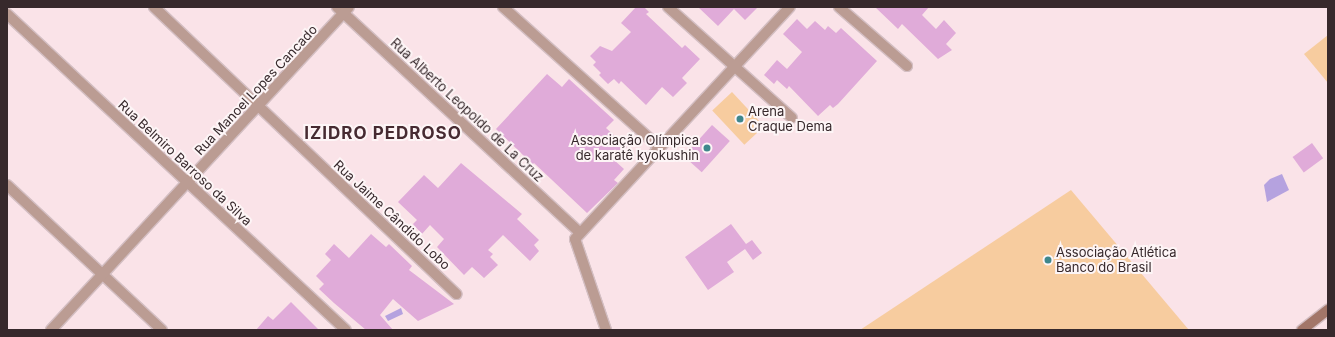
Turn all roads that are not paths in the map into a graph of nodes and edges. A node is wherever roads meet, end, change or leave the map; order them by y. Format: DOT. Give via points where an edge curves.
graph roads {
  1 [pos="154,7"];
  2 [pos="503,7"];
  3 [pos="668,7"];
  4 [pos="790,7"];
  5 [pos="839,7"];
  6 [pos="343,9"];
  7 [pos="7,14"];
  8 [pos="735,66"];
  9 [pos="907,66"];
  10 [pos="259,107"];
  11 [pos="792,118"];
  12 [pos="658,146"];
  13 [pos="188,183"];
  14 [pos="7,185"];
  15 [pos="579,232"];
  16 [pos="103,275"];
  17 [pos="456,294"];
  18 [pos="1328,310"];
  19 [pos="51,330"];
  20 [pos="162,330"];
  21 [pos="346,330"];
  22 [pos="606,330"];
  23 [pos="1302,330"];
  1 -- 10 [label="street, Rua Jaime Cândido Lobo"];
  2 -- 12 [label="street"];
  3 -- 8 [label="street"];
  4 -- 8 [label="street"];
  5 -- 9 [label="street"];
  6 -- 10 [label="street, Rua Manoel Lopes Cancado"];
  6 -- 15 [label="street, Rua Alberto Leopoldo de La Cruz"];
  7 -- 13 [label="street, Rua Belmiro Barroso da Silva"];
  8 -- 11 [label="street"];
  8 -- 12 [label="street"];
  10 -- 13 [label="street, Rua Manoel Lopes Cancado"];
  10 -- 17 [label="street, Rua Jaime Cândido Lobo"];
  12 -- 15 [label="street"];
  13 -- 16 [label="street, Rua Manoel Lopes Cancado"];
  13 -- 21 [label="street, Rua Belmiro Barroso da Silva"];
  14 -- 16 [label="street"];
  15 -- 22 [label="street" via="575,239"];
  16 -- 19 [label="street, Rua Manoel Lopes Cancado"];
  16 -- 20 [label="street"];
  18 -- 23 [label="street"];
}
